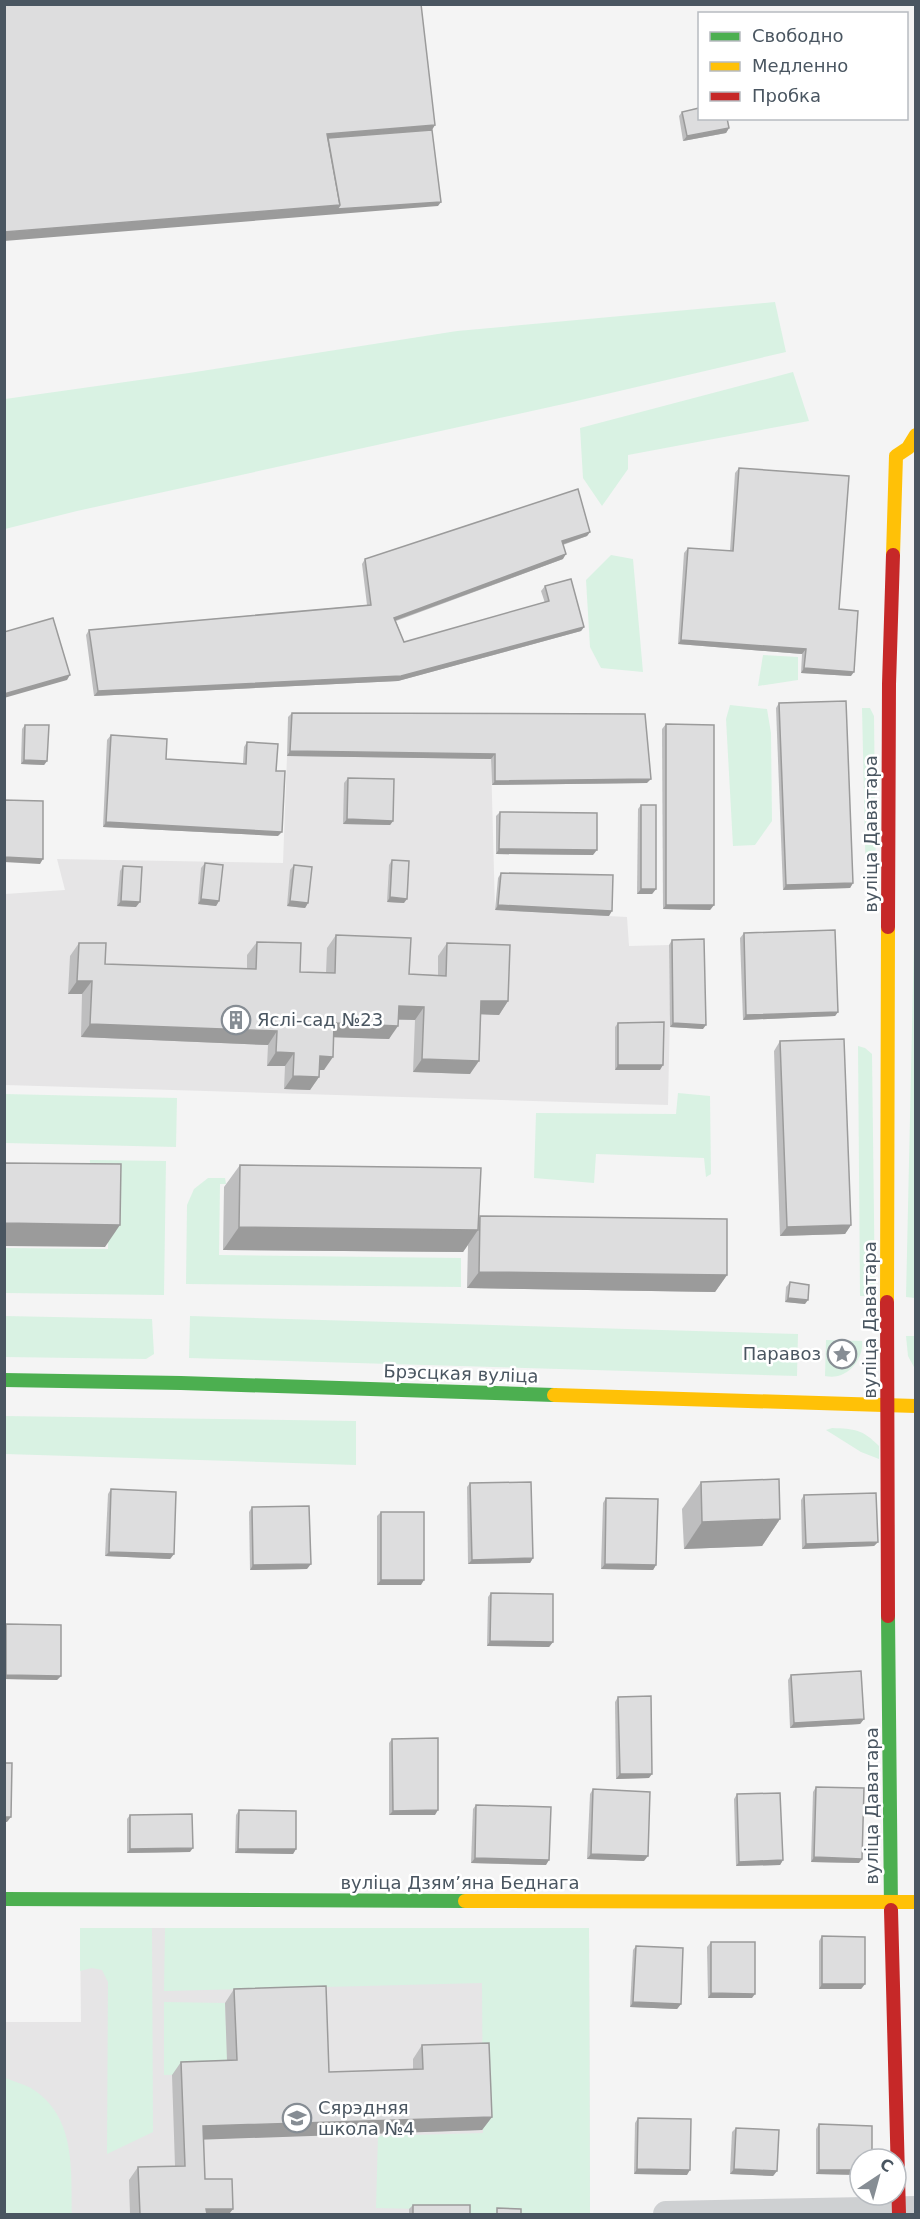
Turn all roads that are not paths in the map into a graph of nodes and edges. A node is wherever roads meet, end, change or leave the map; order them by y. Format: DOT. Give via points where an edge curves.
graph roads {
  1 [pos="915,435"];
  2 [pos="4,1380"];
  3 [pos="887,1405"];
  4 [pos="915,1406"];
  5 [pos="4,1899"];
  6 [pos="915,1902"];
  7 [pos="891,1903"];
  8 [pos="905,2211"];
  9 [pos="666,2214"];
  1 -- 3 [label="street, вуліца Даватара" via="908,448 896,456 890,663"];
  2 -- 3 [label="street, Брэсцкая вуліца"];
  3 -- 4 [label="street, Брэсцкая вуліца"];
  3 -- 7 [label="street, вуліца Даватара"];
  5 -- 7 [label="street, вуліца Дзямʼяна Беднага"];
  6 -- 7 [label="street, вуліца Дзямʼяна Беднага"];
  7 -- 8 [label="street, вуліца Даватара"];
  8 -- 9 [label="street"];
}
